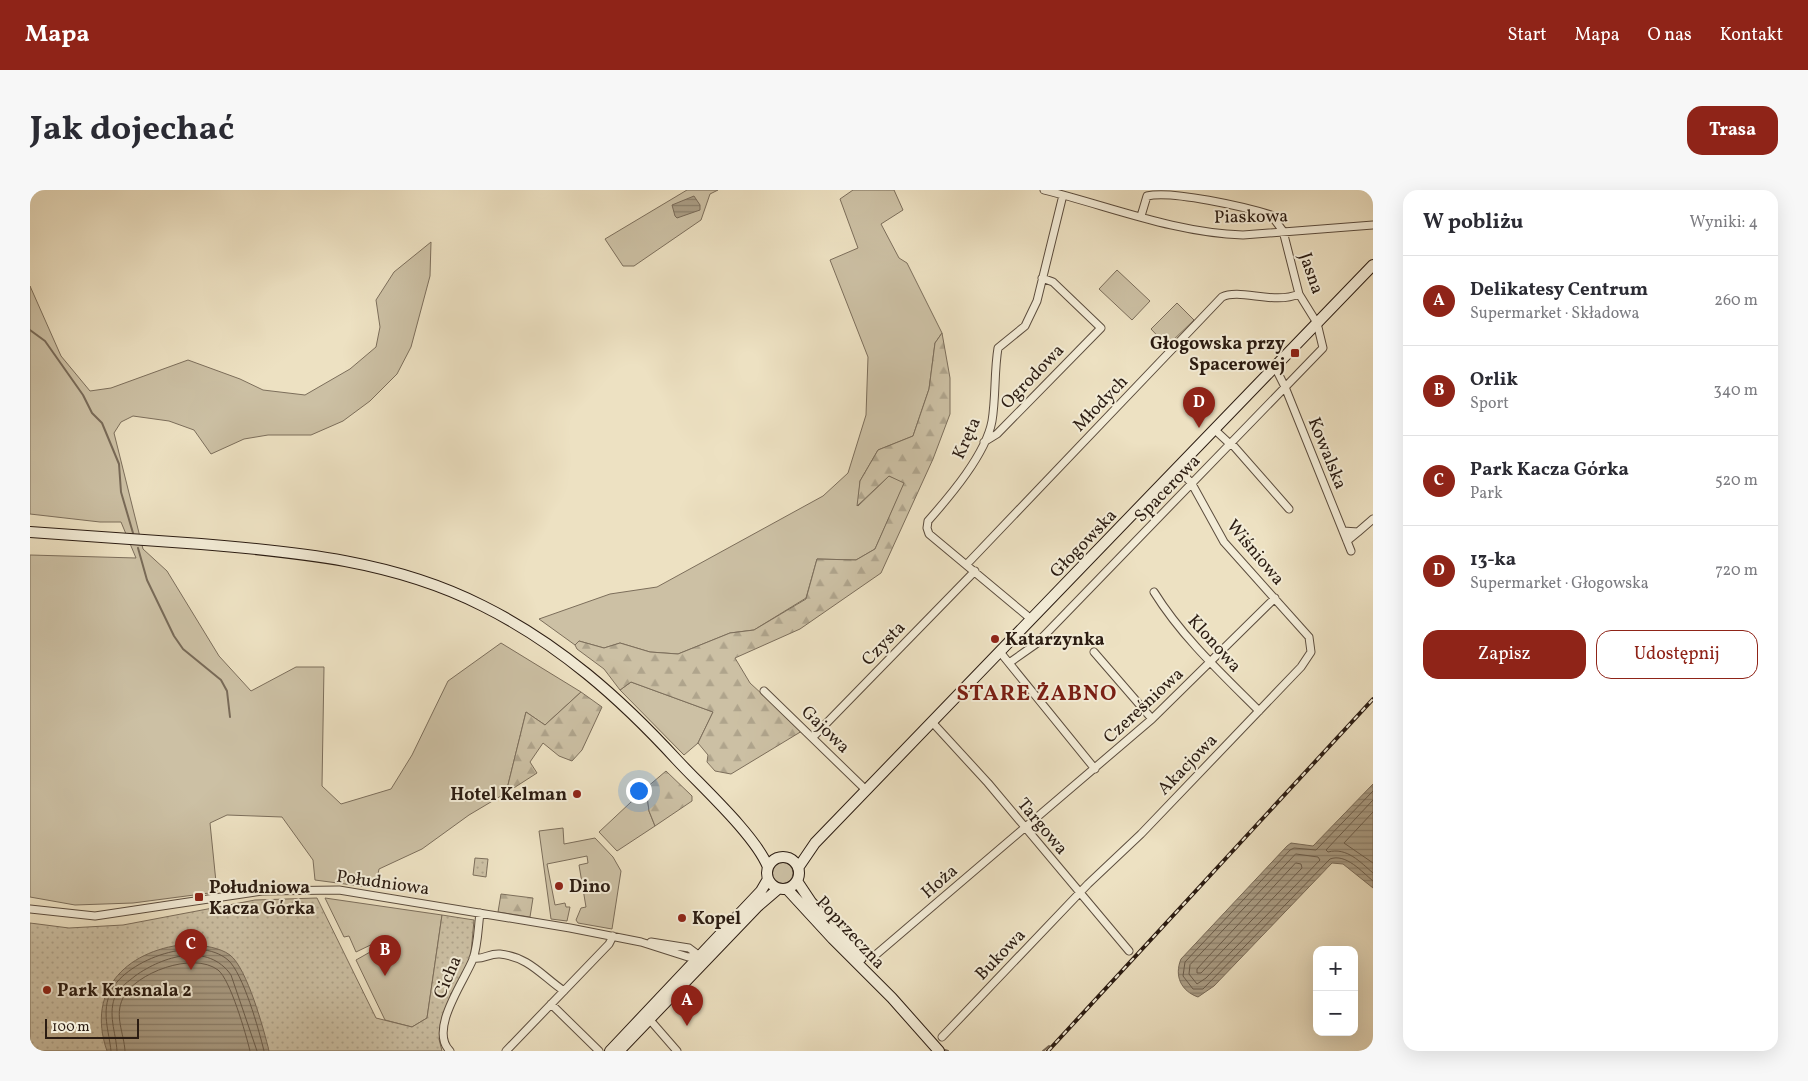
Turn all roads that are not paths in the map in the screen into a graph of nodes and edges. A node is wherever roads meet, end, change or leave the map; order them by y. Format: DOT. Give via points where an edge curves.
graph roads {
  1 [pos="1044,190"];
  2 [pos="1063,195"];
  3 [pos="1140,216"];
  4 [pos="1373,225"];
  5 [pos="1283,231"];
  6 [pos="1372,270"];
  7 [pos="1042,278"];
  8 [pos="1299,294"];
  9 [pos="1317,323"];
  10 [pos="1275,367"];
  11 [pos="1286,387"];
  12 [pos="1215,430"];
  13 [pos="983,442"];
  14 [pos="1231,444"];
  15 [pos="1178,468"];
  16 [pos="1192,484"];
  17 [pos="1289,509"];
  18 [pos="1373,519"];
  19 [pos="30,532"];
  20 [pos="1343,532"];
  21 [pos="1358,532"];
  22 [pos="1347,541"];
  23 [pos="1350,551"];
  24 [pos="966,564"];
  25 [pos="974,570"];
  26 [pos="1154,592"];
  27 [pos="1276,598"];
  28 [pos="1031,619"];
  29 [pos="1000,652"];
  30 [pos="1094,652"];
  31 [pos="1311,652"];
  32 [pos="1210,662"];
  33 [pos="1009,663"];
  34 [pos="764,691"];
  35 [pos="1259,711"];
  36 [pos="1152,719"];
  37 [pos="932,722"];
  38 [pos="813,737"];
  39 [pos="1095,769"];
  40 [pos="866,790"];
  41 [pos="1025,827"];
  42 [pos="749,837"];
  43 [pos="815,843"];
  44 [pos="777,858"];
  45 [pos="790,858"];
  46 [pos="768,867"];
  47 [pos="798,868"];
  48 [pos="768,879"];
  49 [pos="797,881"];
  50 [pos="782,889"];
  51 [pos="1079,892"];
  52 [pos="30,909"];
  53 [pos="480,913"];
  54 [pos="613,936"];
  55 [pos="640,942"];
  56 [pos="1129,951"];
  57 [pos="685,956"];
  58 [pos="473,958"];
  59 [pos="702,958"];
  60 [pos="872,958"];
  61 [pos="687,968"];
  62 [pos="564,991"];
  63 [pos="892,998"];
  64 [pos="655,1002"];
  65 [pos="551,1004"];
  66 [pos="638,1020"];
  67 [pos="650,1020"];
  68 [pos="942,1037"];
  69 [pos="450,1051"];
  70 [pos="506,1051"];
  71 [pos="599,1051"];
  72 [pos="610,1051"];
  73 [pos="619,1051"];
  74 [pos="677,1051"];
  75 [pos="939,1051"];
  1 -- 2 [label="street, Piaskowa"];
  2 -- 3 [label="street, Piaskowa"];
  2 -- 7 [label="street, Kręta"];
  3 -- 5 [label="street, Piaskowa" via="1223,234"];
  3 -- 5 [label="street" via="1147,196 1160,193 1263,212 1271,215"];
  4 -- 5 [label="street, Piaskowa"];
  5 -- 8 [label="street, Jasna"];
  6 -- 9 [label="main road, Głogowska"];
  7 -- 13 [label="street, Kręta" via="1037,301 1025,326 998,348 992,422"];
  7 -- 13 [label="street, Ogrodowa" via="1052,282 1101,328 997,434"];
  8 -- 9 [label="street, Jasna"];
  8 -- 24 [label="street, Młodych" via="1267,298 1234,294 1222,297"];
  9 -- 10 [label="main road, Głogowska"];
  9 -- 11 [label="street, Spacerowa" via="1323,348"];
  10 -- 11 [label="street, Kowalska"];
  10 -- 12 [label="main road, Głogowska"];
  11 -- 14 [label="street, Spacerowa"];
  11 -- 20 [label="street, Kowalska"];
  12 -- 14 [label="street"];
  12 -- 15 [label="main road, Głogowska"];
  13 -- 24 [label="street, Kręta" via="962,482 928,521 927,528 929,534"];
  14 -- 16 [label="street, Spacerowa"];
  14 -- 17 [label="street"];
  15 -- 16 [label="street, Wiśniowa"];
  15 -- 28 [label="main road, Głogowska"];
  16 -- 27 [label="street, Wiśniowa" via="1224,542"];
  16 -- 33 [label="street, Spacerowa" via="1036,644"];
  18 -- 21 [label="street"];
  19 -- 42 [label="main road" via="316,556 384,569 482,605 531,633 596,680 648,729"];
  20 -- 21 [label="street"];
  20 -- 22 [label="street, Kowalska"];
  21 -- 22 [label="street"];
  22 -- 23 [label="street, Kowalska"];
  24 -- 25 [label="street, Kręta"];
  25 -- 28 [label="street, Kręta"];
  25 -- 38 [label="street, Czysta"];
  26 -- 32 [label="street, Klonowa"];
  27 -- 31 [label="street, Wiśniowa" via="1309,637"];
  27 -- 32 [label="street, Czereśniowa"];
  28 -- 29 [label="main road, Głogowska"];
  29 -- 33 [label="street"];
  29 -- 37 [label="main road, Głogowska"];
  30 -- 36 [label="street"];
  31 -- 35 [label="street, Akacjowa" via="1301,668"];
  32 -- 35 [label="street, Klonowa"];
  32 -- 36 [label="street, Czereśniowa"];
  33 -- 39 [label="street"];
  34 -- 38 [label="street, Gajowa"];
  35 -- 51 [label="street, Akacjowa" via="1131,844"];
  36 -- 39 [label="street, Czereśniowa"];
  37 -- 40 [label="main road, Głogowska"];
  37 -- 41 [label="street, Targowa"];
  38 -- 40 [label="street, Gajowa"];
  39 -- 41 [label="street, Czereśniowa"];
  40 -- 43 [label="main road, Głogowska"];
  41 -- 51 [label="street, Targowa"];
  41 -- 60 [label="street, Hoża"];
  42 -- 44 [label="main road"];
  42 -- 46 [label="main road"];
  43 -- 45 [label="main road, Głogowska"];
  43 -- 47 [label="main road, Głogowska"];
  44 -- 45 [label="main road"];
  44 -- 46 [label="main road"];
  45 -- 47 [label="main road"];
  46 -- 48 [label="main road"];
  47 -- 49 [label="main road"];
  48 -- 50 [label="main road"];
  48 -- 59 [label="main road" via="764,888"];
  49 -- 50 [label="main road"];
  49 -- 63 [label="main road, Poprzeczna"];
  50 -- 59 [label="main road" via="770,894"];
  50 -- 63 [label="main road, Poprzeczna"];
  51 -- 56 [label="street, Targowa"];
  51 -- 68 [label="street, Bukowa"];
  52 -- 53 [label="street, Południowa" via="77,915 113,914 262,891 316,888 367,893"];
  53 -- 54 [label="street, Południowa"];
  53 -- 58 [label="street, Cicha"];
  54 -- 55 [label="street, Południowa"];
  54 -- 62 [label="street"];
  55 -- 57 [label="street, Południowa"];
  55 -- 59 [label="street, Południowa" via="689,948"];
  57 -- 59 [label="street, Południowa"];
  57 -- 61 [label="street"];
  58 -- 62 [label="street" via="481,960 501,954 530,964"];
  58 -- 69 [label="street, Cicha" via="454,995 443,1032 444,1045"];
  59 -- 61 [label="main road"];
  59 -- 67 [label="main road"];
  61 -- 64 [label="main road"];
  62 -- 65 [label="street"];
  63 -- 75 [label="main road, Poprzeczna"];
  64 -- 66 [label="main road"];
  64 -- 67 [label="street"];
  65 -- 70 [label="street"];
  65 -- 71 [label="street"];
  66 -- 67 [label="street"];
  66 -- 72 [label="main road"];
  67 -- 73 [label="main road"];
  67 -- 74 [label="street"];
}
